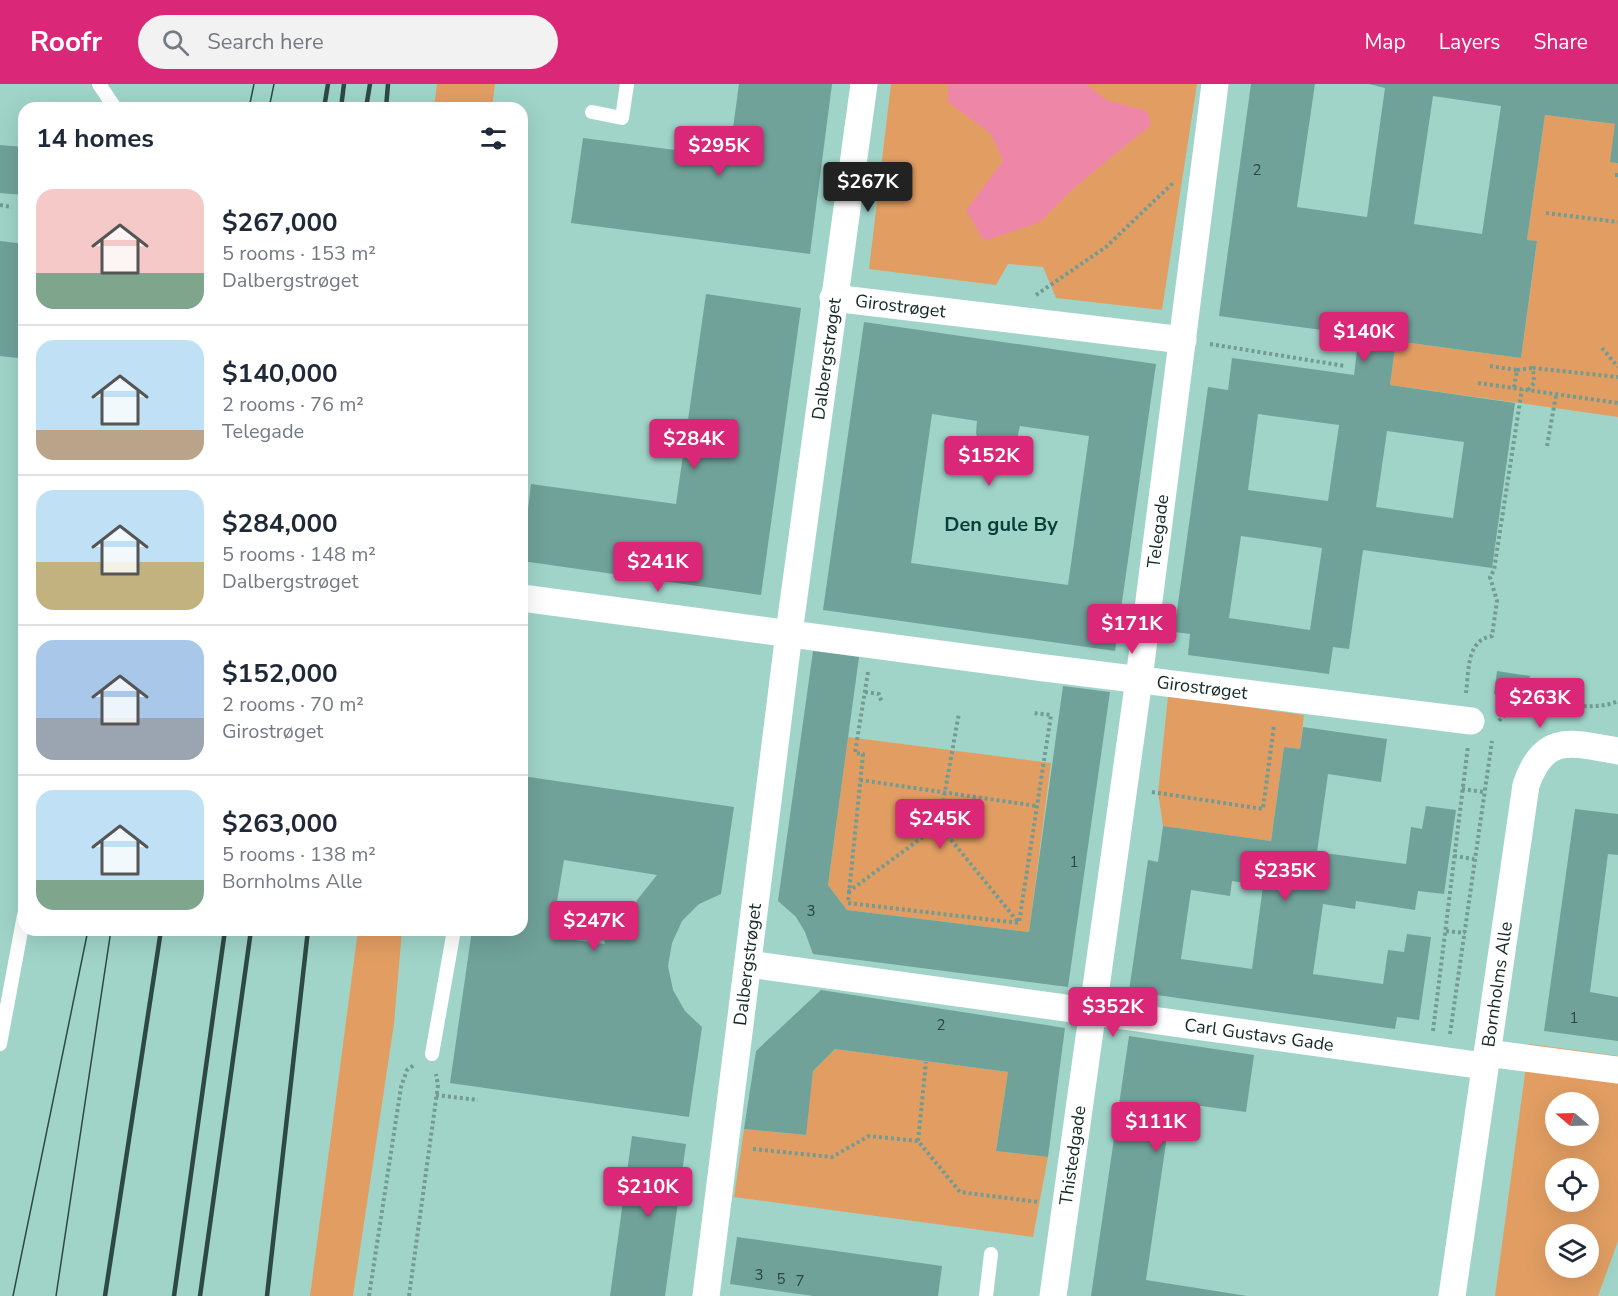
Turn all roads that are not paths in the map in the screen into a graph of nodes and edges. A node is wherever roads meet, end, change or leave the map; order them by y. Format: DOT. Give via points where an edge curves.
graph roads {
  1 [pos="99,84"];
  2 [pos="627,84"];
  3 [pos="864,84"];
  4 [pos="1215,84"];
  5 [pos="112,102"];
  6 [pos="592,112"];
  7 [pos="833,298"];
  8 [pos="1182,340"];
  9 [pos="528,599"];
  10 [pos="789,633"];
  11 [pos="1140,679"];
  12 [pos="1467,721"];
  13 [pos="1618,751"];
  14 [pos="20,936"];
  15 [pos="453,936"];
  16 [pos="748,964"];
  17 [pos="1093,1012"];
  18 [pos="0,1044"];
  19 [pos="432,1054"];
  20 [pos="1486,1059"];
  21 [pos="1618,1070"];
  22 [pos="991,1254"];
  23 [pos="706,1296"];
  24 [pos="986,1296"];
  25 [pos="1053,1296"];
  26 [pos="1452,1296"];
  1 -- 5 [label="lane"];
  2 -- 6 [label="lane" via="622,118"];
  3 -- 7 [label="street, Dalbergstrøget"];
  4 -- 8 [label="street, Telegade"];
  7 -- 8 [label="street, Girostrøget"];
  7 -- 10 [label="street, Dalbergstrøget"];
  8 -- 11 [label="street, Telegade"];
  9 -- 10 [label="street"];
  10 -- 11 [label="street, Girostrøget"];
  10 -- 16 [label="street, Dalbergstrøget"];
  11 -- 12 [label="street, Girostrøget"];
  11 -- 17 [label="street, Telegade"];
  13 -- 20 [label="street, Bornholms Alle" via="1572,743 1558,745 1547,750 1532,768 1521,803"];
  14 -- 18 [label="lane"];
  15 -- 19 [label="lane"];
  16 -- 17 [label="street, Carl Gustavs Gade"];
  16 -- 23 [label="street, Dalbergstrøget"];
  17 -- 20 [label="street, Carl Gustavs Gade" via="1429,1058"];
  17 -- 25 [label="street, Thistedgade"];
  20 -- 21 [label="street, Carl Gustavs Gade"];
  20 -- 26 [label="street, Bornholms Alle"];
  22 -- 24 [label="lane"];
}
